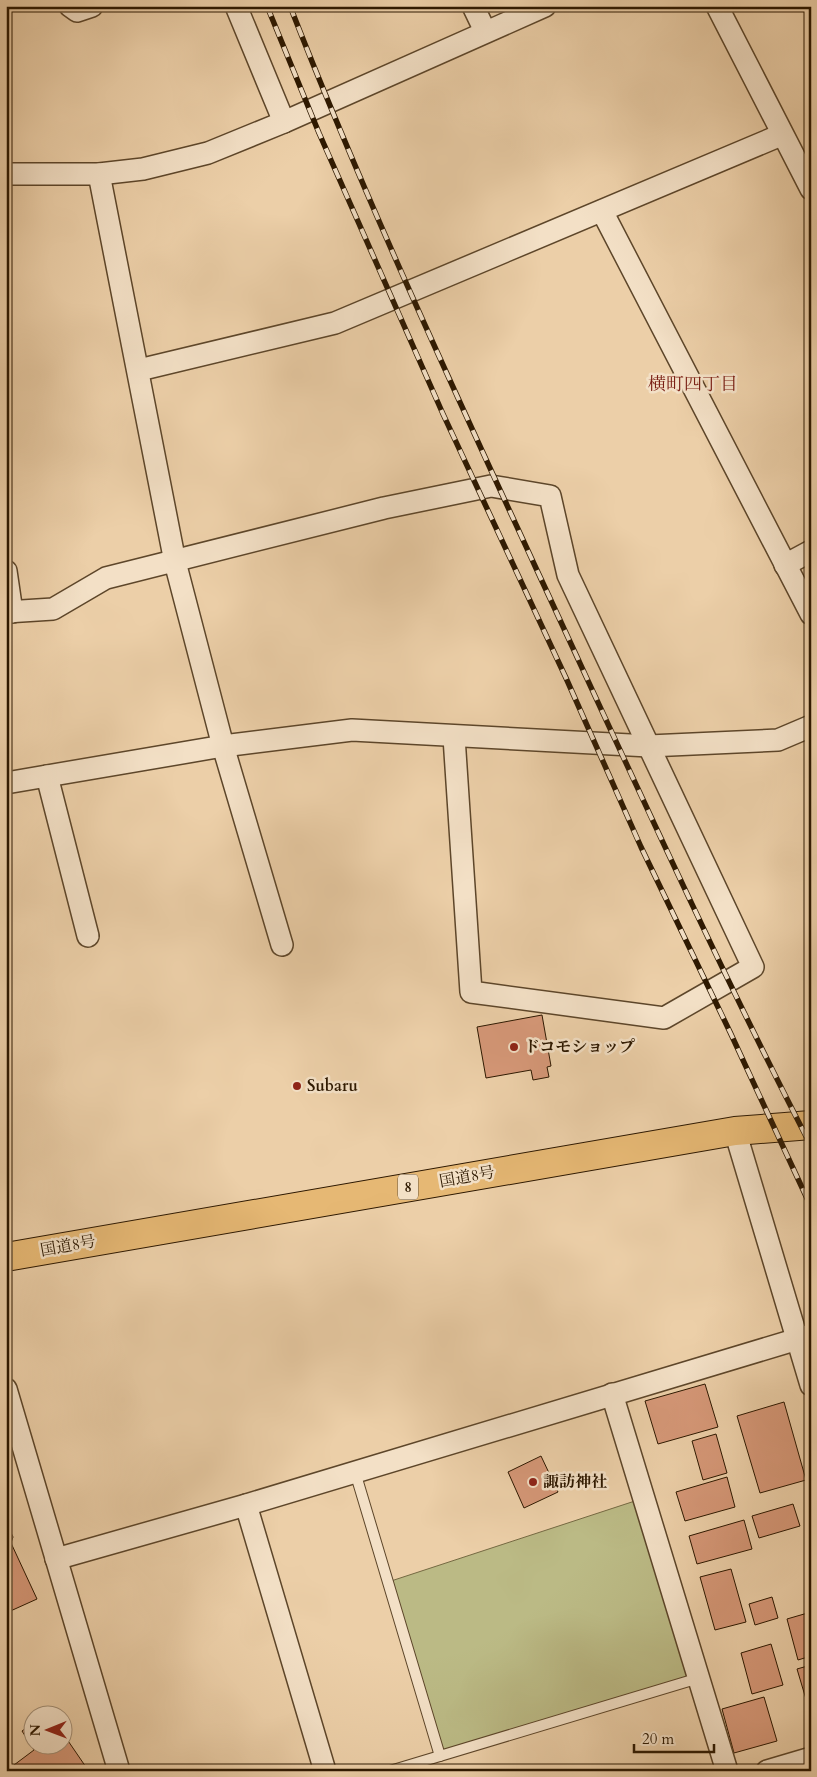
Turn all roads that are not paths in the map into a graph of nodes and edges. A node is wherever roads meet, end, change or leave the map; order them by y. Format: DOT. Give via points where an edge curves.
graph roads {
  1 [pos="70,6"];
  2 [pos="92,6"];
  3 [pos="236,6"];
  4 [pos="473,6"];
  5 [pos="544,6"];
  6 [pos="717,6"];
  7 [pos="485,32"];
  8 [pos="284,122"];
  9 [pos="782,135"];
  10 [pos="6,174"];
  11 [pos="99,174"];
  12 [pos="811,189"];
  13 [pos="602,211"];
  14 [pos="139,370"];
  15 [pos="811,552"];
  16 [pos="175,562"];
  17 [pos="785,565"];
  18 [pos="6,571"];
  19 [pos="9,612"];
  20 [pos="811,614"];
  21 [pos="811,726"];
  22 [pos="454,737"];
  23 [pos="223,746"];
  24 [pos="649,746"];
  25 [pos="48,776"];
  26 [pos="6,782"];
  27 [pos="88,936"];
  28 [pos="282,944"];
  29 [pos="811,1125"];
  30 [pos="736,1130"];
  31 [pos="6,1257"];
  32 [pos="804,1336"];
  33 [pos="811,1385"];
  34 [pos="6,1389"];
  35 [pos="612,1394"];
  36 [pos="355,1472"];
  37 [pos="246,1504"];
  38 [pos="56,1559"];
  39 [pos="698,1678"];
  40 [pos="440,1756"];
  41 [pos="811,1758"];
  42 [pos="119,1771"];
  43 [pos="325,1771"];
  44 [pos="390,1771"];
  45 [pos="727,1771"];
  46 [pos="767,1771"];
  1 -- 2 [label="street" via="77,11"];
  3 -- 8 [label="street"];
  4 -- 7 [label="street"];
  5 -- 7 [label="street"];
  6 -- 9 [label="street"];
  7 -- 8 [label="street"];
  8 -- 11 [label="street" via="208,153 143,169"];
  9 -- 12 [label="street"];
  9 -- 13 [label="street"];
  10 -- 11 [label="street"];
  11 -- 14 [label="street"];
  13 -- 14 [label="street" via="335,323"];
  13 -- 17 [label="street"];
  14 -- 16 [label="street"];
  15 -- 17 [label="street"];
  16 -- 19 [label="street" via="106,578 53,609"];
  16 -- 23 [label="street"];
  16 -- 24 [label="street" via="384,508 491,486 550,496 568,575"];
  17 -- 20 [label="street"];
  18 -- 19 [label="street"];
  21 -- 24 [label="street" via="778,740"];
  22 -- 23 [label="street" via="352,730"];
  22 -- 24 [label="street"];
  22 -- 24 [label="street" via="471,992 664,1018 754,967"];
  23 -- 25 [label="street"];
  23 -- 28 [label="street"];
  25 -- 26 [label="street"];
  25 -- 27 [label="street"];
  29 -- 30 [label="highway, 国道8号 / 8"];
  30 -- 31 [label="highway, 国道8号 / 8"];
  30 -- 32 [label="street"];
  32 -- 33 [label="street"];
  32 -- 35 [label="street"];
  34 -- 38 [label="street"];
  35 -- 36 [label="street"];
  35 -- 39 [label="street"];
  36 -- 37 [label="street"];
  36 -- 40 [label="lane"];
  37 -- 38 [label="street"];
  37 -- 43 [label="street"];
  38 -- 42 [label="street"];
  39 -- 40 [label="lane"];
  39 -- 45 [label="street"];
  40 -- 44 [label="lane"];
  41 -- 46 [label="street"];
}
